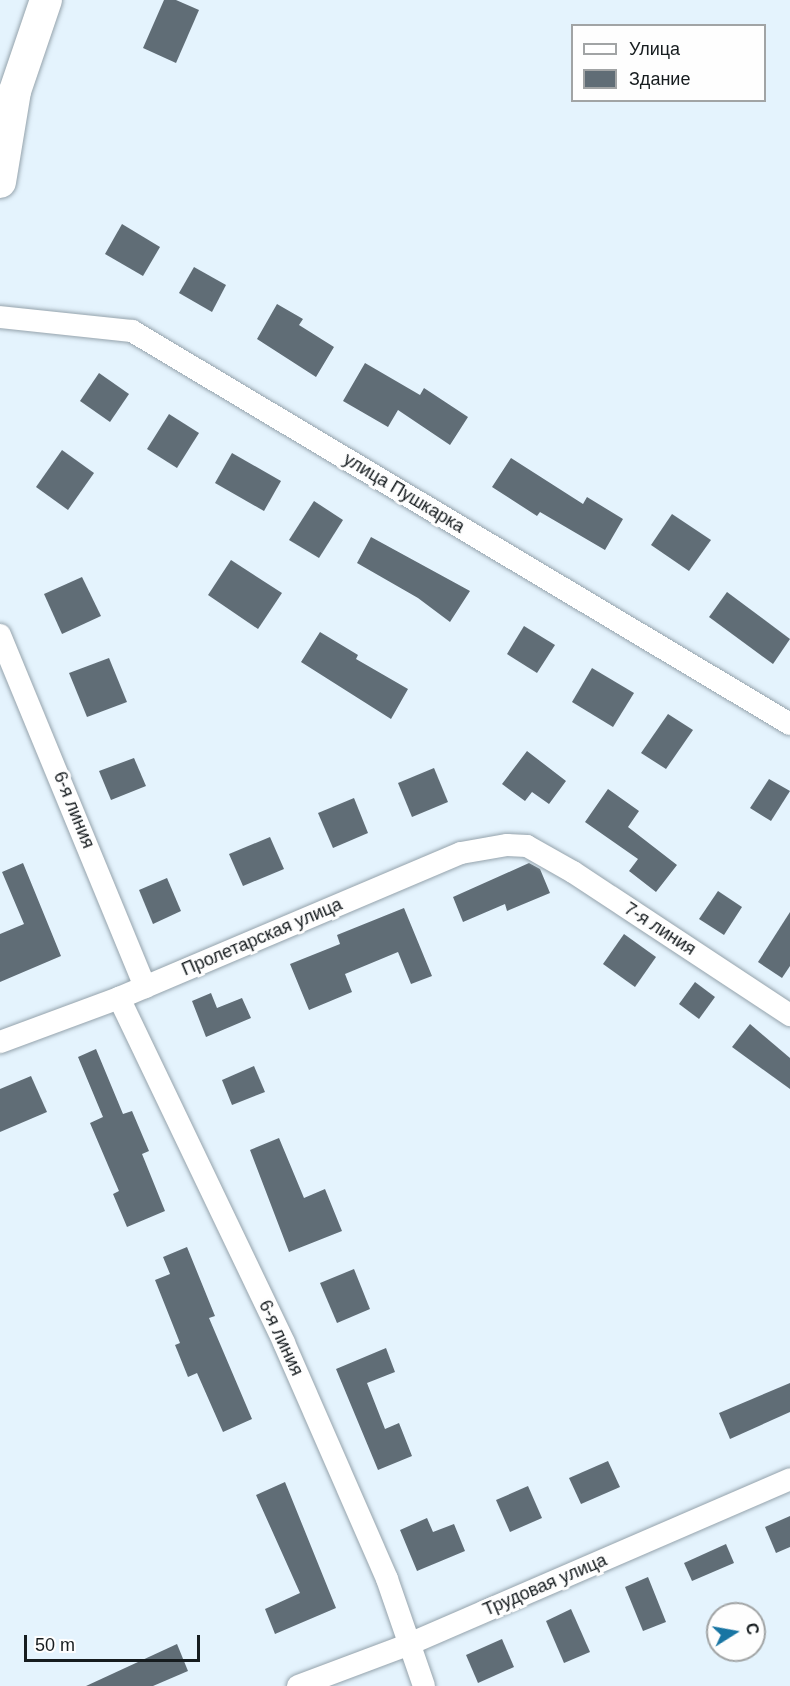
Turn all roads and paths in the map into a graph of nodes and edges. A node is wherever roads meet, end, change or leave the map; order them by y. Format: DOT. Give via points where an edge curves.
graph roads {
  1 [pos="46,0"];
  2 [pos="0,182"];
  3 [pos="0,317"];
  4 [pos="0,635"];
  5 [pos="790,724"];
  6 [pos="527,846"];
  7 [pos="144,987"];
  8 [pos="120,998"];
  9 [pos="790,1015"];
  10 [pos="0,1042"];
  11 [pos="790,1479"];
  12 [pos="407,1645"];
  13 [pos="298,1686"];
  14 [pos="424,1686"];
  1 -- 2 [label="street" via="15,91"];
  3 -- 5 [label="street, улица Пушкарка" via="132,331"];
  4 -- 7 [label="street, 6-я линия"];
  6 -- 7 [label="street, Пролетарская улица" via="507,845 461,853"];
  6 -- 9 [label="street, 7-я линия"];
  7 -- 8 [label="street, Пролетарская улица"];
  8 -- 10 [label="street, Пролетарская улица"];
  8 -- 12 [label="street, 6-я линия" via="284,1343 387,1579"];
  11 -- 12 [label="street, Трудовая улица"];
  12 -- 13 [label="street, Трудовая улица"];
  12 -- 14 [label="street, 6-я линия"];
}
